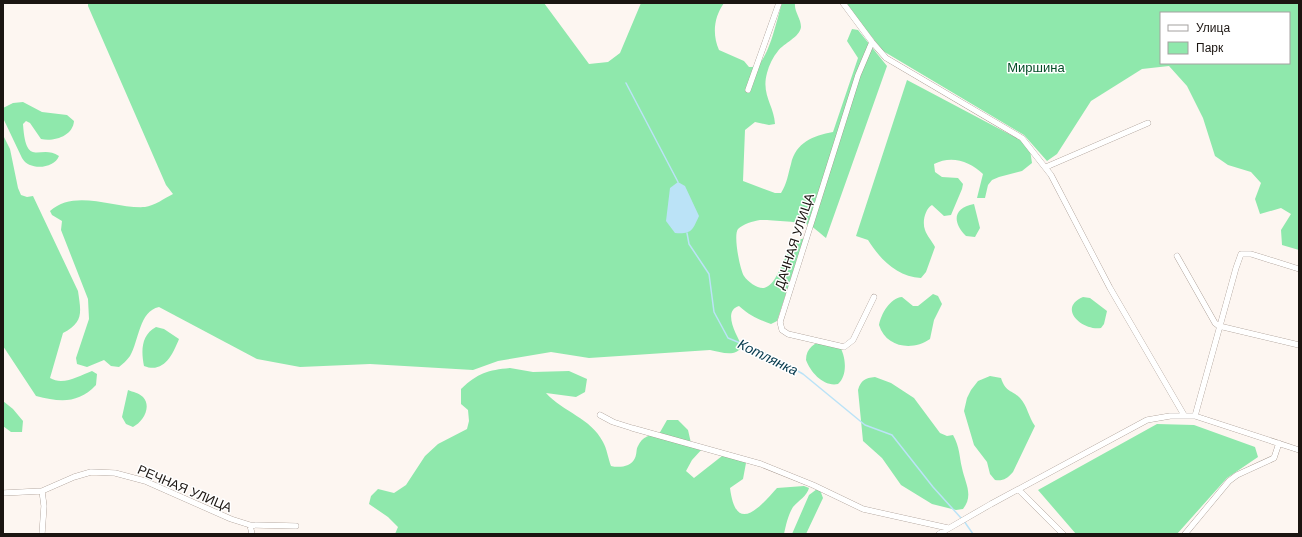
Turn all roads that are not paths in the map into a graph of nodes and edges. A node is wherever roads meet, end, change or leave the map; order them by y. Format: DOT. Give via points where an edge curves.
graph roads {
  1 [pos="778,3"];
  2 [pos="843,3"];
  3 [pos="872,42"];
  4 [pos="748,90"];
  5 [pos="1148,123"];
  6 [pos="1046,167"];
  7 [pos="1177,256"];
  8 [pos="1299,269"];
  9 [pos="874,297"];
  10 [pos="1219,326"];
  11 [pos="1299,345"];
  12 [pos="600,415"];
  13 [pos="1184,415"];
  14 [pos="1195,416"];
  15 [pos="1279,444"];
  16 [pos="1299,450"];
  17 [pos="1019,490"];
  18 [pos="42,491"];
  19 [pos="3,493"];
  20 [pos="250,525"];
  21 [pos="296,526"];
  22 [pos="948,528"];
  23 [pos="42,534"];
  24 [pos="252,534"];
  25 [pos="939,534"];
  26 [pos="1063,534"];
  27 [pos="1185,534"];
  1 -- 4 [label="street"];
  2 -- 3 [label="street"];
  3 -- 6 [label="street" via="886,58 900,67 1022,138"];
  3 -- 9 [label="street, ДАЧНАЯ УЛИЦА" via="858,75 780,322 782,330 788,334 844,347 853,340"];
  5 -- 6 [label="street"];
  6 -- 13 [label="street" via="1110,288"];
  7 -- 10 [label="street"];
  8 -- 10 [label="street" via="1251,254 1241,254"];
  10 -- 11 [label="street"];
  10 -- 14 [label="street"];
  12 -- 22 [label="street" via="632,428 762,464 863,509"];
  13 -- 14 [label="street"];
  13 -- 17 [label="street" via="1147,420"];
  14 -- 15 [label="street"];
  15 -- 16 [label="street"];
  15 -- 27 [label="street" via="1274,458 1229,481"];
  17 -- 22 [label="street"];
  17 -- 26 [label="street"];
  18 -- 19 [label="street, РЕЧНАЯ УЛИЦА"];
  18 -- 20 [label="street, РЕЧНАЯ УЛИЦА" via="74,476 91,472 115,473 151,484"];
  18 -- 23 [label="street"];
  20 -- 21 [label="street, РЕЧНАЯ УЛИЦА"];
  20 -- 24 [label="street"];
  22 -- 25 [label="street"];
}
